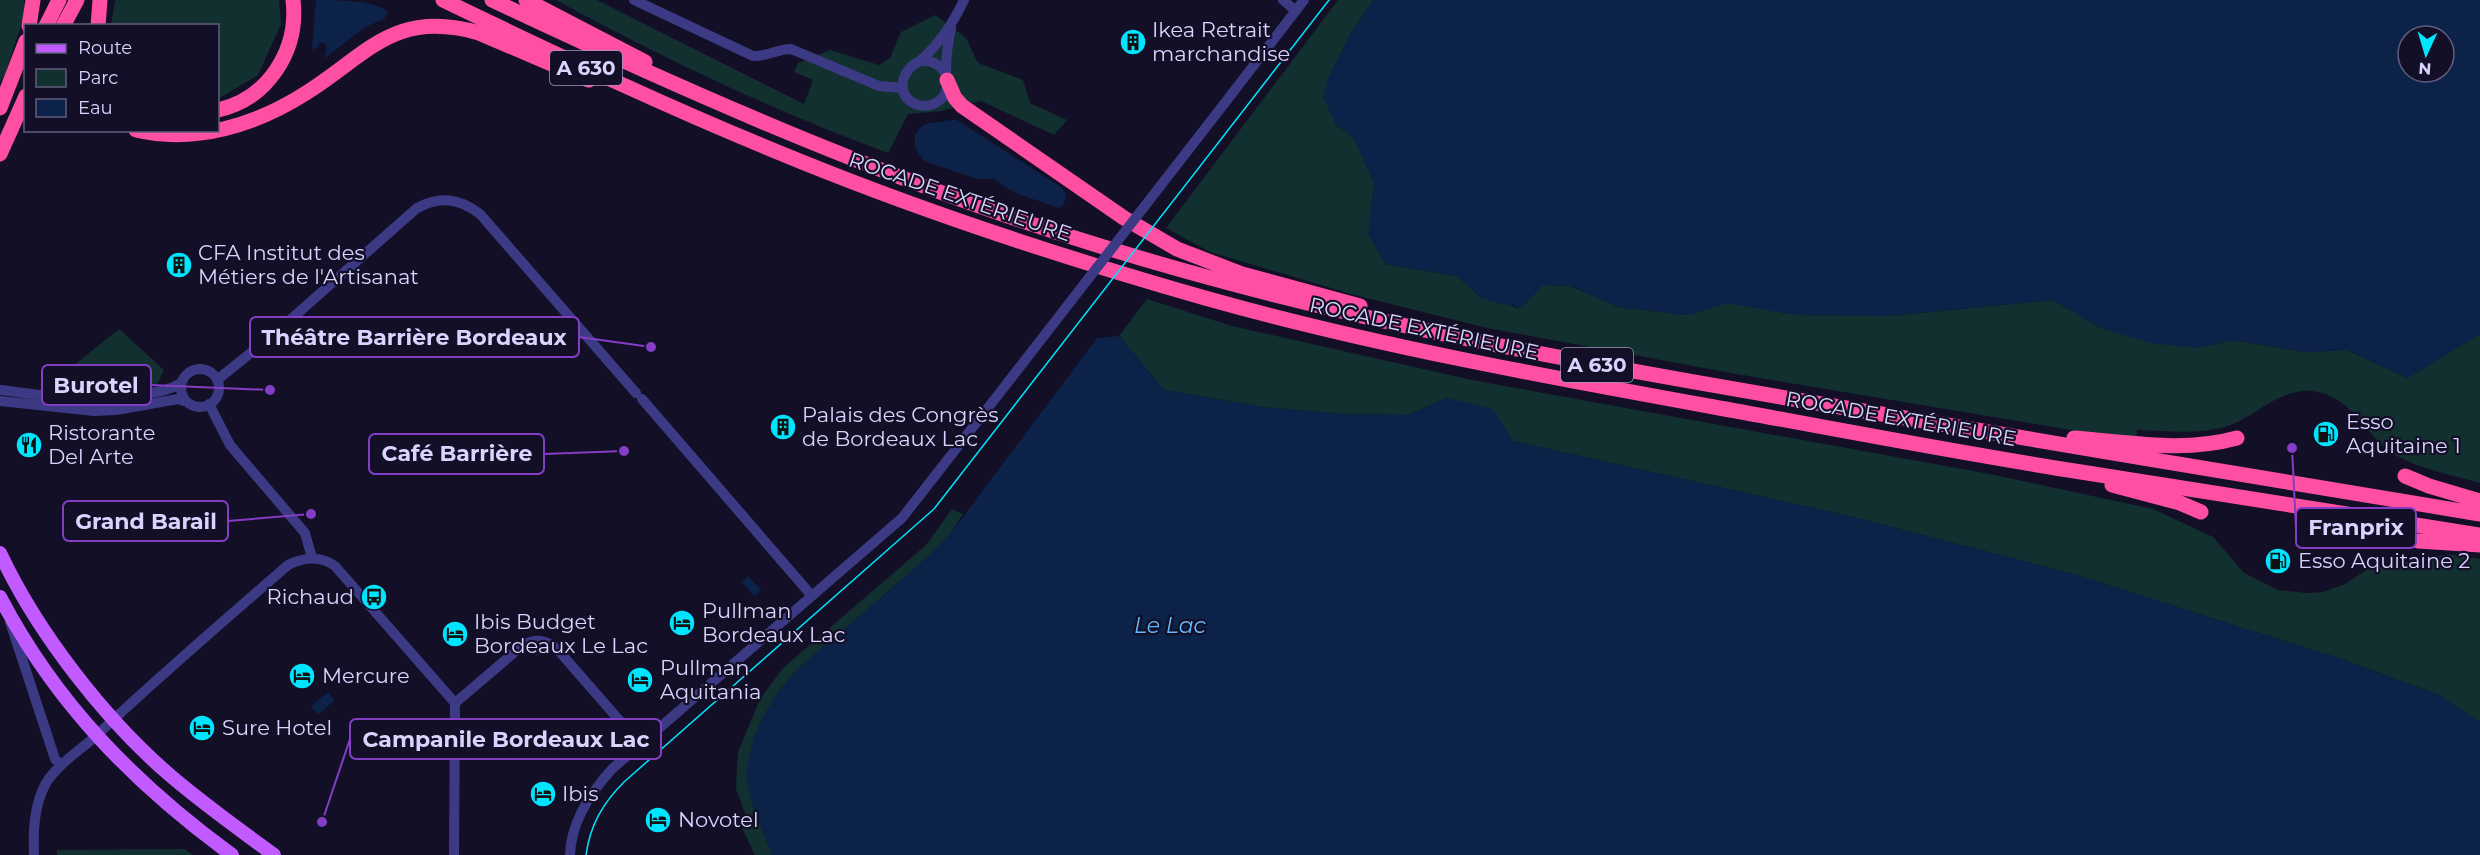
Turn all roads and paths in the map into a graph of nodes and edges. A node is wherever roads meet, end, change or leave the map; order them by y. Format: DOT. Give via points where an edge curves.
graph roads {
  1 [pos="33,0"];
  2 [pos="59,0"];
  3 [pos="77,0"];
  4 [pos="100,0"];
  5 [pos="293,0"];
  6 [pos="443,0"];
  7 [pos="492,0"];
  8 [pos="526,0"];
  9 [pos="634,0"];
  10 [pos="964,0"];
  11 [pos="1283,0"];
  12 [pos="1304,0"];
  13 [pos="1296,11"];
  14 [pos="29,24"];
  15 [pos="47,24"];
  16 [pos="64,24"];
  17 [pos="98,24"];
  18 [pos="951,28"];
  19 [pos="24,46"];
  20 [pos="920,62"];
  21 [pos="24,69"];
  22 [pos="946,77"];
  23 [pos="903,88"];
  24 [pos="24,101"];
  25 [pos="0,108"];
  26 [pos="219,110"];
  27 [pos="0,113"];
  28 [pos="740,114"];
  29 [pos="24,115"];
  30 [pos="219,130"];
  31 [pos="147,132"];
  32 [pos="208,132"];
  33 [pos="730,132"];
  34 [pos="9,135"];
  35 [pos="0,154"];
  36 [pos="1472,340"];
  37 [pos="218,381"];
  38 [pos="181,383"];
  39 [pos="0,390"];
  40 [pos="0,401"];
  41 [pos="187,402"];
  42 [pos="209,404"];
  43 [pos="1982,431"];
  44 [pos="2237,438"];
  45 [pos="2079,471"];
  46 [pos="2405,476"];
  47 [pos="2480,501"];
  48 [pos="2201,512"];
  49 [pos="2480,514"];
  50 [pos="2480,535"];
  51 [pos="2418,541"];
  52 [pos="2480,545"];
  53 [pos="0,553"];
  54 [pos="312,558"];
  55 [pos="812,596"];
  56 [pos="3,602"];
  57 [pos="455,703"];
  58 [pos="113,718"];
  59 [pos="95,736"];
  60 [pos="640,744"];
  61 [pos="61,765"];
  62 [pos="34,855"];
  63 [pos="232,855"];
  64 [pos="274,855"];
  65 [pos="454,855"];
  66 [pos="570,855"];
  1 -- 14 [label="highway"];
  2 -- 15 [label="highway"];
  3 -- 16 [label="highway"];
  4 -- 17 [label="highway"];
  5 -- 26 [label="highway" via="289,46 271,79 242,101"];
  6 -- 33 [label="highway, ROCADE EXTÉRIEURE / A 630"];
  7 -- 28 [label="highway, A 630"];
  8 -- 28 [label="highway"];
  9 -- 23 [label="street" via="753,56 791,49 879,86"];
  10 -- 18 [label="street"];
  11 -- 13 [label="street"];
  12 -- 13 [label="street"];
  13 -- 55 [label="street, bridge" via="902,518"];
  18 -- 20 [label="street"];
  18 -- 22 [label="street"];
  19 -- 25 [label="highway"];
  20 -- 22 [label="street" via="935,63"];
  20 -- 23 [label="street" via="904,74"];
  21 -- 27 [label="highway"];
  22 -- 23 [label="street" via="945,95 933,105 911,101"];
  22 -- 36 [label="highway" via="962,106 1124,218 1177,249 1242,274"];
  24 -- 34 [label="highway"];
  28 -- 36 [label="highway, A 630" via="903,178 1096,245 1267,294"];
  29 -- 34 [label="highway"];
  30 -- 33 [label="highway" via="305,94 390,35 444,26 479,33 598,84"];
  31 -- 32 [label="highway"];
  33 -- 45 [label="highway, ROCADE EXTÉRIEURE / A 630" via="979,228 1118,273 1302,324 1513,370"];
  34 -- 35 [label="highway"];
  36 -- 43 [label="highway, A 630"];
  37 -- 38 [label="street" via="210,371 198,369 187,374"];
  37 -- 42 [label="street" via="219,391"];
  37 -- 55 [label="street" via="417,208 442,199 463,203 480,214"];
  38 -- 39 [label="street" via="165,390 95,401"];
  38 -- 41 [label="street" via="181,393"];
  40 -- 41 [label="street" via="94,411 178,399"];
  41 -- 42 [label="street" via="198,407"];
  42 -- 54 [label="street" via="230,445 305,533"];
  43 -- 44 [label="highway" via="2191,447"];
  43 -- 49 [label="highway, A 630"];
  45 -- 48 [label="highway" via="2099,483"];
  45 -- 50 [label="highway, ROCADE EXTÉRIEURE / A 630"];
  46 -- 47 [label="highway"];
  51 -- 52 [label="highway"];
  53 -- 58 [label="main road" via="31,610"];
  54 -- 57 [label="street" via="336,566"];
  54 -- 58 [label="street" via="288,565"];
  55 -- 60 [label="street"];
  56 -- 59 [label="main road" via="42,668"];
  56 -- 61 [label="street" via="55,759"];
  57 -- 60 [label="street" via="523,645 541,640 558,650"];
  57 -- 65 [label="street"];
  58 -- 59 [label="street"];
  58 -- 64 [label="main road" via="172,777"];
  59 -- 61 [label="street"];
  59 -- 63 [label="main road" via="165,804"];
  60 -- 66 [label="street" via="597,786 576,826"];
  61 -- 62 [label="street" via="39,800"];
}
